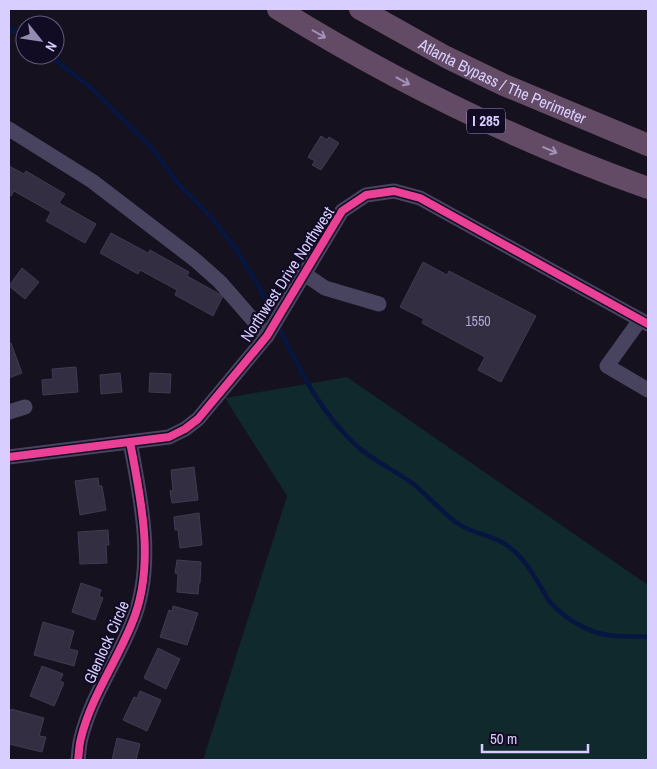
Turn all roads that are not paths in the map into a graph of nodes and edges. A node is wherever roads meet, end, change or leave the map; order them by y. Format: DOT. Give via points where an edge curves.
graph roads {
  1 [pos="278,9"];
  2 [pos="360,9"];
  3 [pos="594,124"];
  4 [pos="9,129"];
  5 [pos="648,136"];
  6 [pos="648,145"];
  7 [pos="615,176"];
  8 [pos="648,188"];
  9 [pos="648,200"];
  10 [pos="303,273"];
  11 [pos="379,304"];
  12 [pos="644,322"];
  13 [pos="267,336"];
  14 [pos="648,390"];
  15 [pos="25,408"];
  16 [pos="9,412"];
  17 [pos="130,442"];
  18 [pos="9,457"];
  19 [pos="78,760"];
  1 -- 7 [label="highway, I 285, one-way" via="422,91"];
  2 -- 3 [label="highway, Atlanta Bypass / The Perimeter / I 285" via="446,57"];
  3 -- 5 [label="highway"];
  3 -- 6 [label="highway, Atlanta Bypass / The Perimeter / I 285"];
  4 -- 13 [label="street" via="92,182 194,259 220,282"];
  7 -- 8 [label="highway, I 285"];
  7 -- 9 [label="highway"];
  10 -- 11 [label="street" via="325,288"];
  10 -- 12 [label="street, Northwest Drive Northwest" via="342,211 366,195 394,191 420,198"];
  10 -- 13 [label="street, Northwest Drive Northwest"];
  12 -- 14 [label="street" via="607,366"];
  13 -- 17 [label="street, Northwest Drive Northwest" via="198,420 169,437"];
  15 -- 16 [label="street"];
  17 -- 18 [label="street, Northwest Drive Northwest"];
  17 -- 19 [label="street, Glenlock Circle" via="146,551 141,596 133,622 94,703 81,737"];
}
